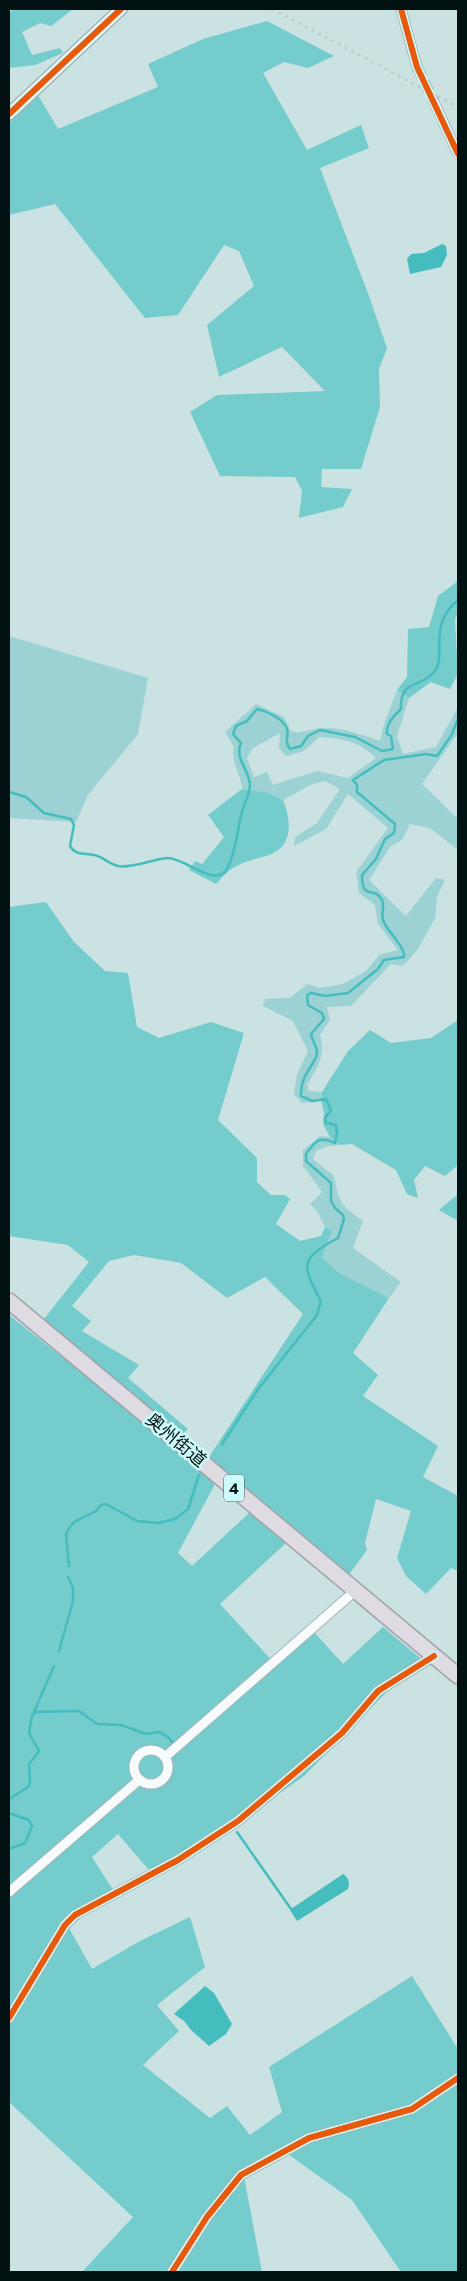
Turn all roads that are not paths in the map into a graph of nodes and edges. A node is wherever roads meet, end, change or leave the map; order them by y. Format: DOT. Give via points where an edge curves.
graph roads {
  1 [pos="121,9"];
  2 [pos="401,9"];
  3 [pos="418,67"];
  4 [pos="434,102"];
  5 [pos="9,114"];
  6 [pos="458,154"];
  7 [pos="9,1300"];
  8 [pos="356,1590"];
  9 [pos="434,1656"];
  10 [pos="458,1676"];
  11 [pos="165,1757"];
  12 [pos="139,1780"];
  13 [pos="9,1892"];
  14 [pos="9,2018"];
  15 [pos="458,2078"];
  16 [pos="172,2272"];
  1 -- 5 [label="street"];
  2 -- 3 [label="street"];
  4 -- 6 [label="street"];
  7 -- 8 [label="highway, 奥州街道 / 4"];
  8 -- 9 [label="highway, 奥州街道 / 4"];
  8 -- 11 [label="street"];
  9 -- 10 [label="highway, 奥州街道 / 4"];
  9 -- 14 [label="street" via="378,1691 342,1733 238,1821 178,1860 75,1916 65,1925"];
  11 -- 12 [label="street" via="169,1769 164,1779 154,1785"];
  11 -- 12 [label="street" via="151,1750 140,1754 134,1762"];
  12 -- 13 [label="street"];
  15 -- 16 [label="street" via="412,2109 309,2138 241,2175 207,2217"];
}
